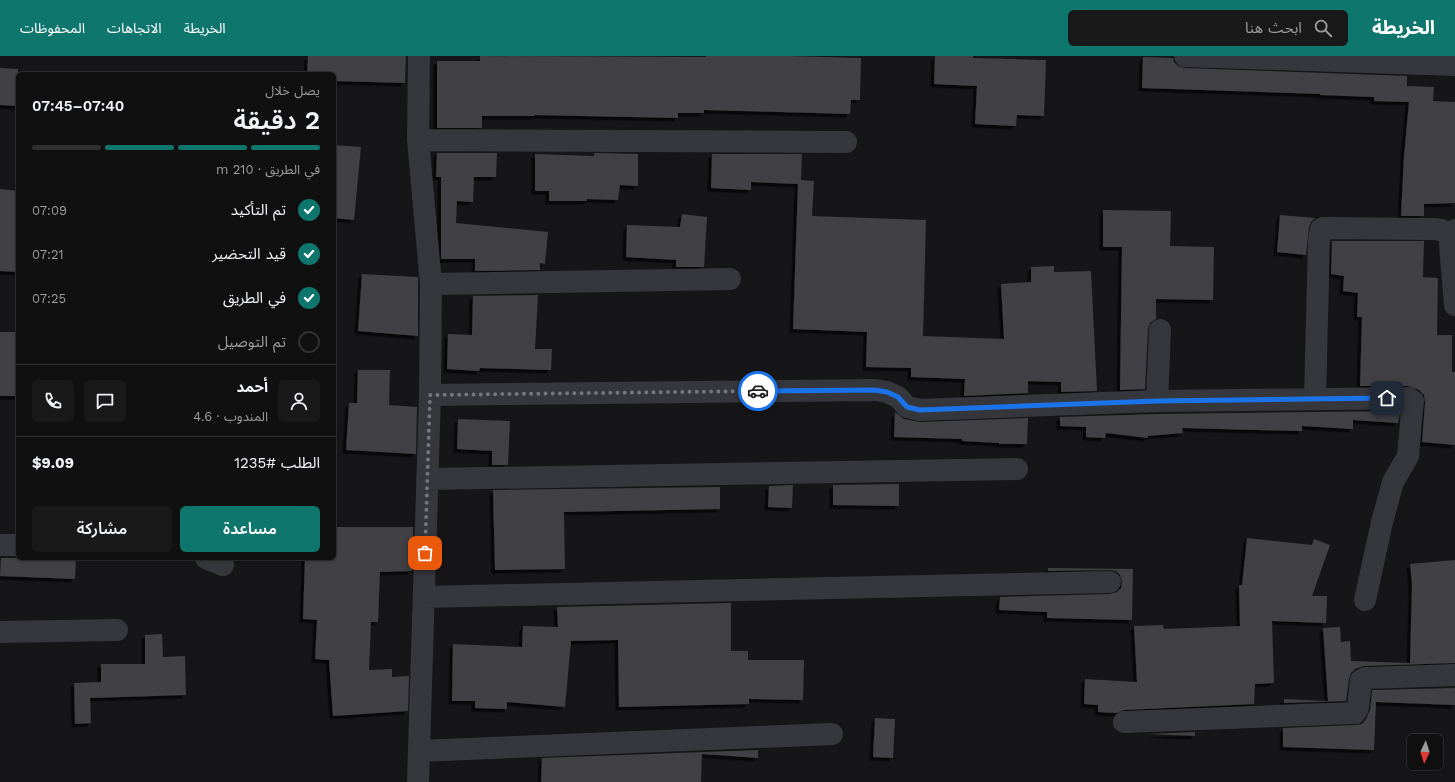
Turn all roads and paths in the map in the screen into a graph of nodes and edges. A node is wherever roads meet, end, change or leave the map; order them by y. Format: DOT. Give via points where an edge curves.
graph roads {
  1 [pos="419,56"];
  2 [pos="1185,56"];
  3 [pos="1455,66"];
  4 [pos="418,140"];
  5 [pos="846,142"];
  6 [pos="1453,233"];
  7 [pos="730,280"];
  8 [pos="431,284"];
  9 [pos="1455,305"];
  10 [pos="1160,330"];
  11 [pos="430,395"];
  12 [pos="1315,399"];
  13 [pos="1157,401"];
  14 [pos="1017,469"];
  15 [pos="428,479"];
  16 [pos="0,545"];
  17 [pos="16,545"];
  18 [pos="1110,582"];
  19 [pos="424,597"];
  20 [pos="1365,600"];
  21 [pos="117,630"];
  22 [pos="0,632"];
  23 [pos="1455,675"];
  24 [pos="1124,722"];
  25 [pos="832,734"];
  26 [pos="419,751"];
  27 [pos="418,782"];
  1 -- 4 [label="street"];
  2 -- 3 [label="street"];
  4 -- 5 [label="street"];
  4 -- 8 [label="street"];
  6 -- 9 [label="street"];
  6 -- 12 [label="street" via="1434,229 1321,230"];
  7 -- 8 [label="street"];
  8 -- 11 [label="street"];
  10 -- 13 [label="street"];
  11 -- 13 [label="street" via="875,390 887,392 898,397 907,407 920,410"];
  11 -- 15 [label="street"];
  12 -- 13 [label="street"];
  12 -- 20 [label="street" via="1408,398 1413,402 1408,456 1393,482"];
  14 -- 15 [label="street"];
  15 -- 19 [label="street"];
  16 -- 17 [label="street"];
  18 -- 19 [label="street"];
  19 -- 26 [label="street"];
  21 -- 22 [label="street"];
  23 -- 24 [label="street" via="1365,678 1362,680 1355,713"];
  25 -- 26 [label="street"];
  26 -- 27 [label="street"];
}
